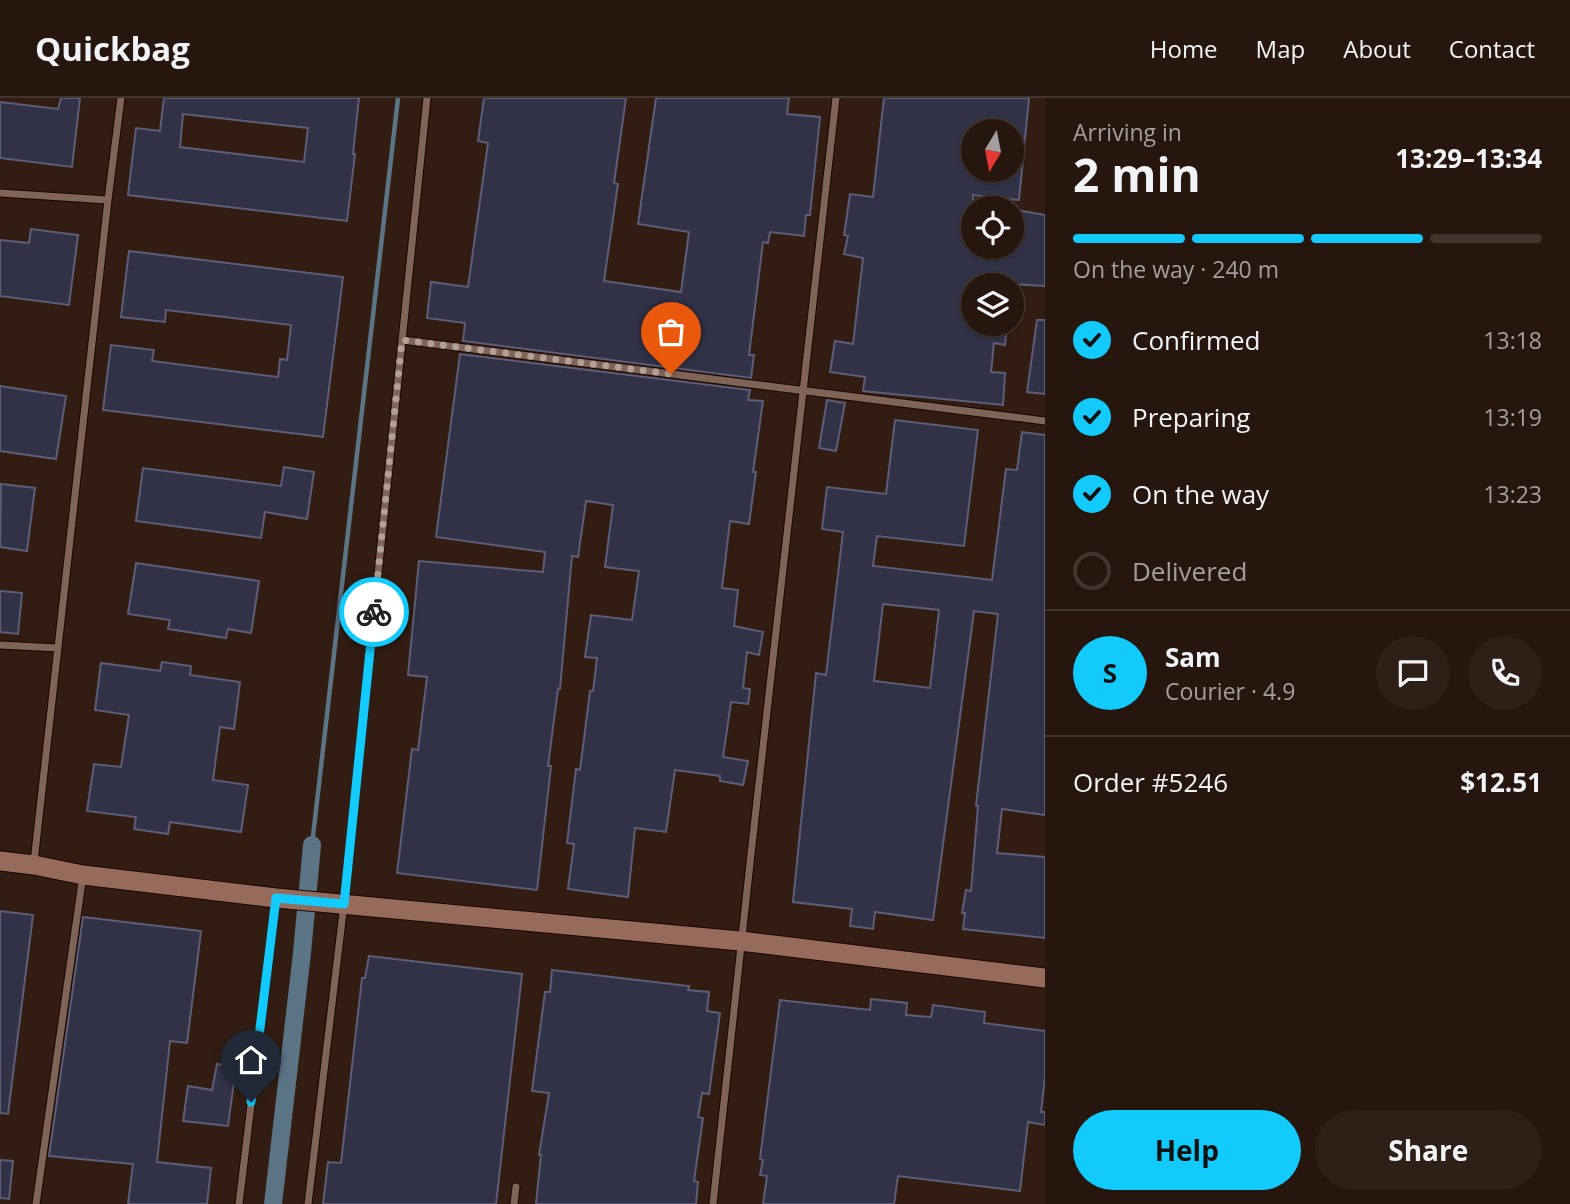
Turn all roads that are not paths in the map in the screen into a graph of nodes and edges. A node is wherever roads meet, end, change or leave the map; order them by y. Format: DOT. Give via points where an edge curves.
graph roads {
  1 [pos="121,98"];
  2 [pos="427,98"];
  3 [pos="835,98"];
  4 [pos="0,193"];
  5 [pos="108,200"];
  6 [pos="402,340"];
  7 [pos="805,391"];
  8 [pos="1045,421"];
  9 [pos="0,645"];
  10 [pos="58,648"];
  11 [pos="0,862"];
  12 [pos="34,864"];
  13 [pos="83,874"];
  14 [pos="276,898"];
  15 [pos="337,904"];
  16 [pos="740,941"];
  17 [pos="1045,978"];
  18 [pos="516,1187"];
  19 [pos="36,1204"];
  20 [pos="239,1204"];
  21 [pos="308,1204"];
  22 [pos="514,1204"];
  23 [pos="713,1204"];
  1 -- 5 [label="lane"];
  2 -- 6 [label="lane"];
  3 -- 7 [label="lane"];
  4 -- 5 [label="lane"];
  5 -- 10 [label="lane"];
  6 -- 7 [label="lane"];
  6 -- 15 [label="lane"];
  7 -- 8 [label="lane"];
  7 -- 16 [label="lane"];
  9 -- 10 [label="lane"];
  10 -- 12 [label="lane"];
  11 -- 12 [label="street"];
  12 -- 13 [label="street"];
  13 -- 14 [label="street"];
  13 -- 19 [label="lane"];
  14 -- 15 [label="street"];
  14 -- 20 [label="lane"];
  15 -- 16 [label="street"];
  15 -- 21 [label="lane"];
  16 -- 17 [label="street"];
  16 -- 23 [label="lane"];
  18 -- 22 [label="lane"];
}
